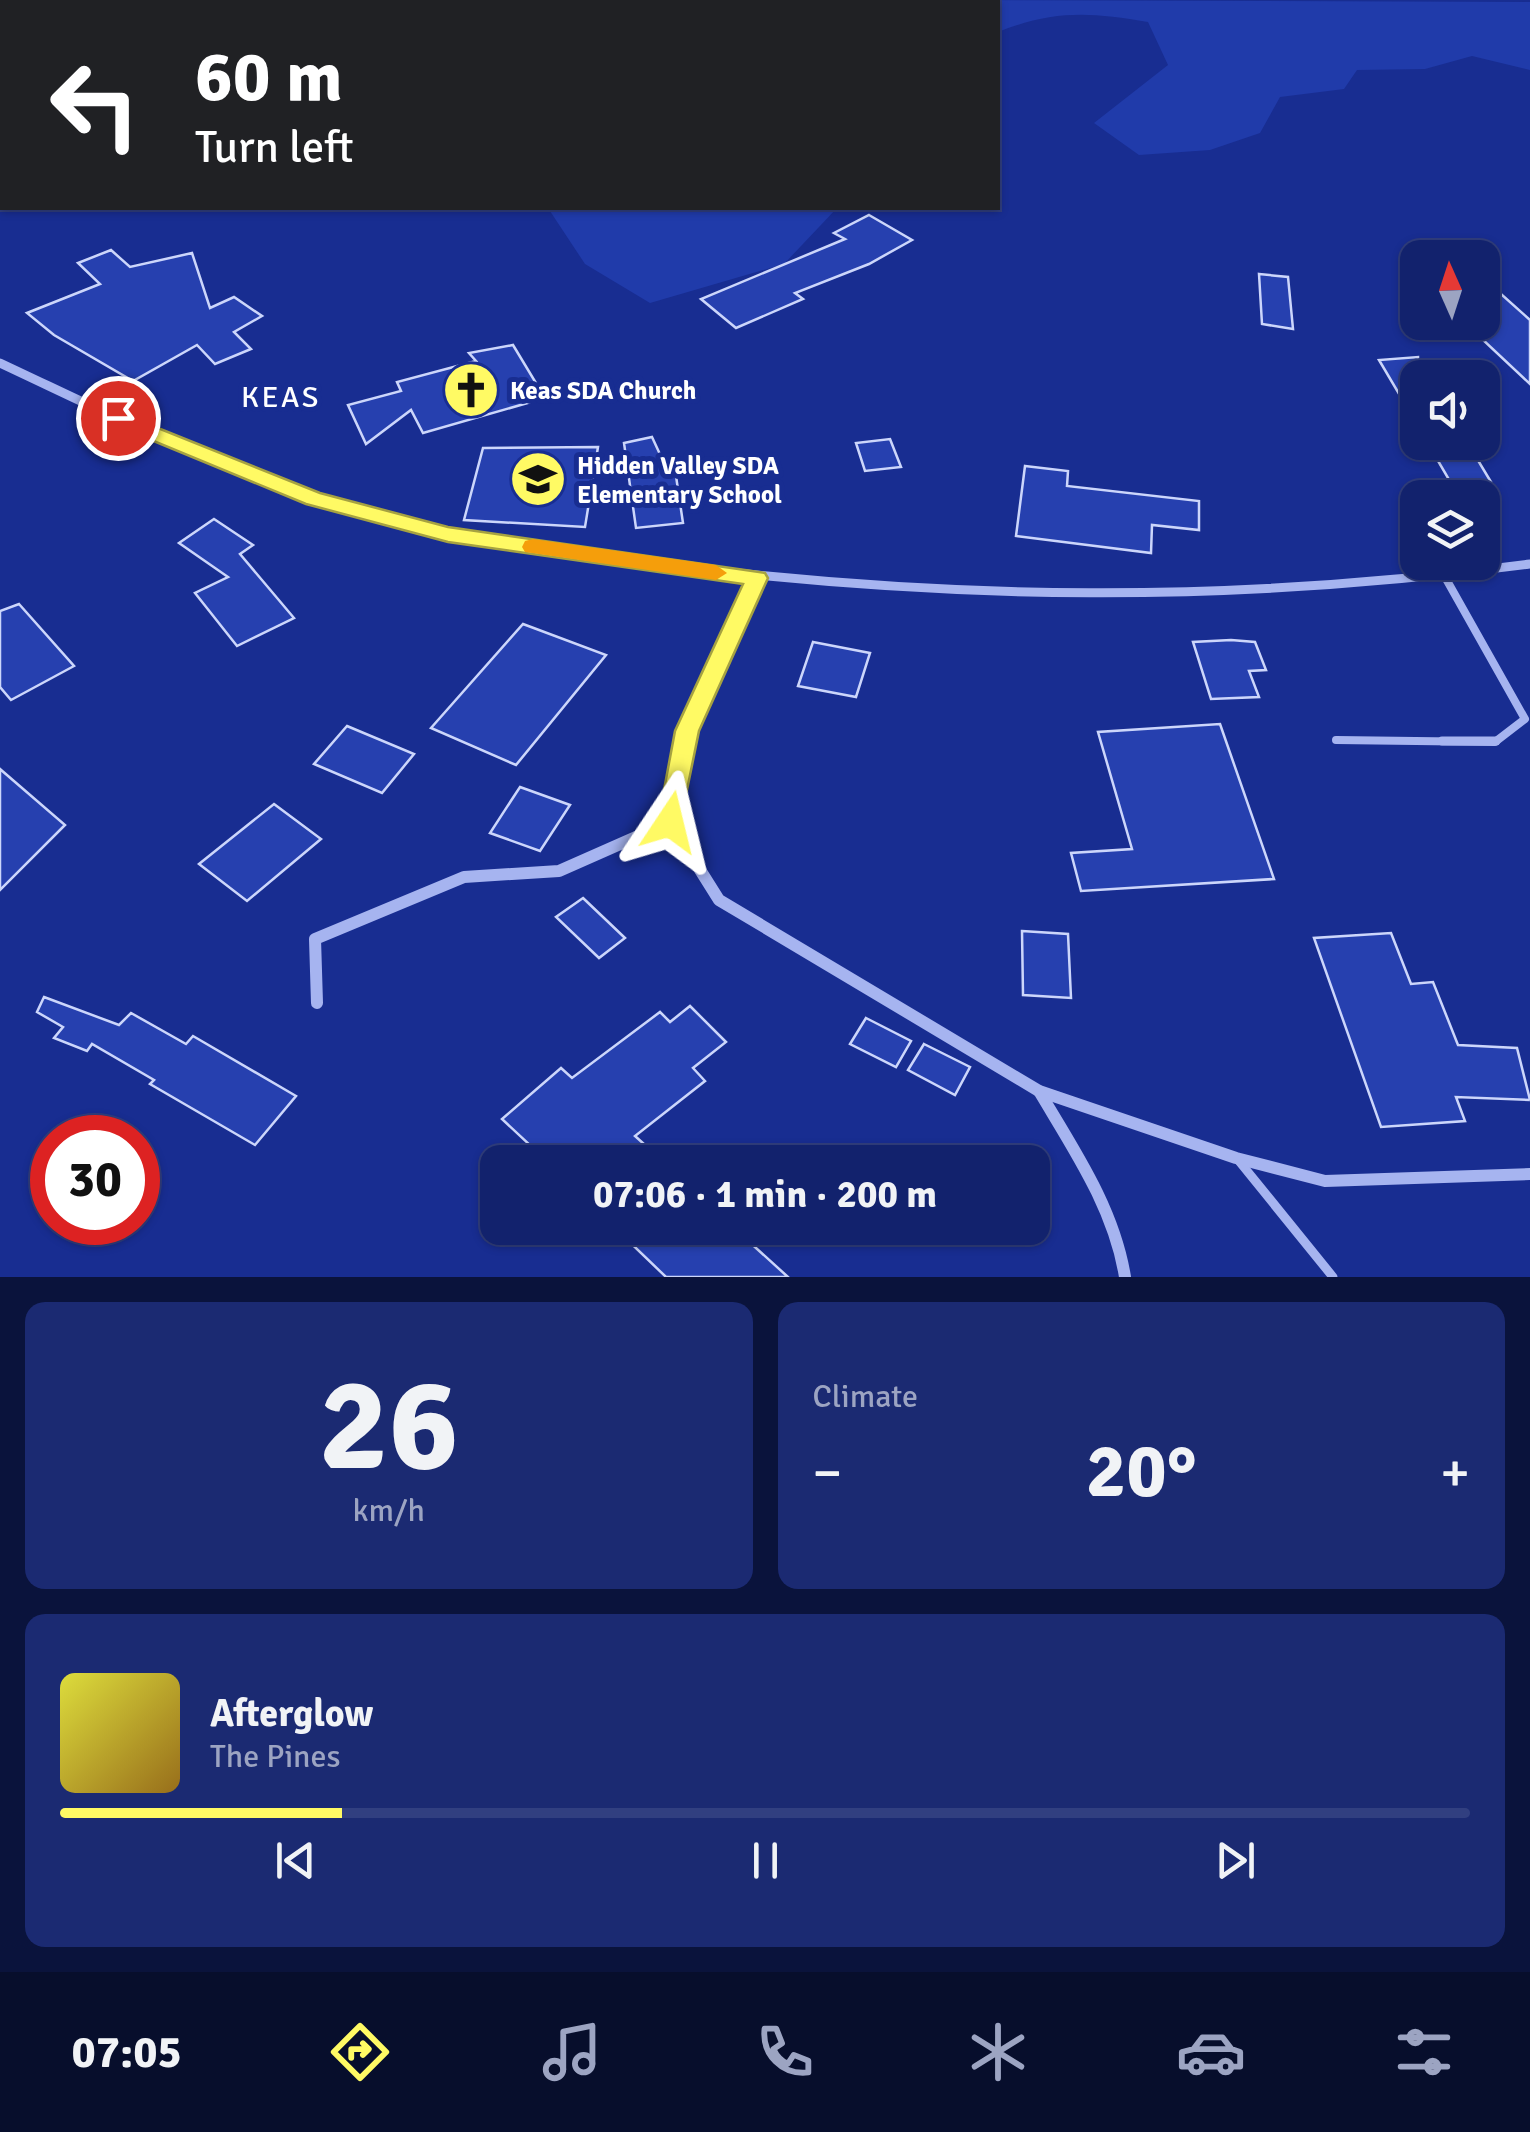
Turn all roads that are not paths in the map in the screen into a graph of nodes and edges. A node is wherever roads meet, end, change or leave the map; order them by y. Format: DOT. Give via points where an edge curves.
graph roads {
  1 [pos="0,363"];
  2 [pos="1530,564"];
  3 [pos="1500,569"];
  4 [pos="757,578"];
  5 [pos="1414,580"];
  6 [pos="1447,580"];
  7 [pos="1336,740"];
  8 [pos="670,822"];
  9 [pos="317,1003"];
  10 [pos="1039,1090"];
  11 [pos="1236,1158"];
  12 [pos="1530,1174"];
  13 [pos="1125,1277"];
  14 [pos="1333,1277"];
  1 -- 4 [label="street" via="147,432 313,498 448,534"];
  2 -- 3 [label="street"];
  4 -- 5 [label="street" via="1024,596 1272,594"];
  4 -- 8 [label="street" via="687,731"];
  6 -- 7 [label="lane" via="1525,718 1495,742"];
  8 -- 9 [label="street" via="559,871 464,877 315,939"];
  8 -- 10 [label="street" via="719,900"];
  10 -- 11 [label="street"];
  10 -- 13 [label="street" via="1097,1192"];
  11 -- 12 [label="street" via="1325,1181"];
  11 -- 14 [label="lane"];
}
